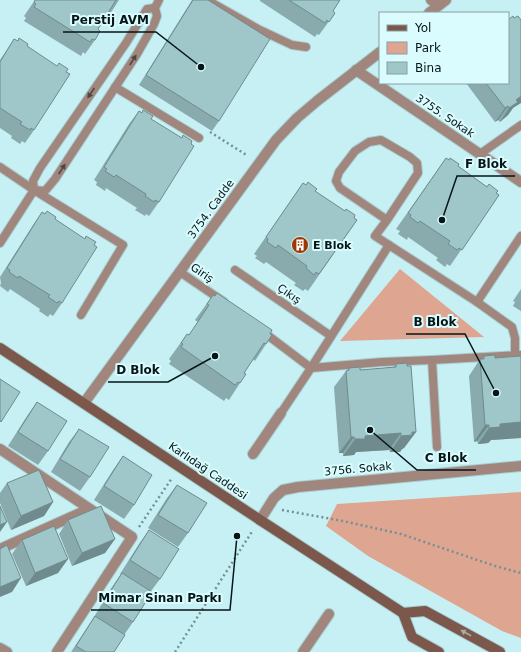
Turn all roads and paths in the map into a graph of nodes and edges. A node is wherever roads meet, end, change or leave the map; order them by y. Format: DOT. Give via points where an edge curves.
graph roads {
  1 [pos="159,0"];
  2 [pos="211,1"];
  3 [pos="439,2"];
  4 [pos="155,8"];
  5 [pos="430,12"];
  6 [pos="306,47"];
  7 [pos="379,53"];
  8 [pos="356,70"];
  9 [pos="115,87"];
  10 [pos="521,125"];
  11 [pos="199,138"];
  12 [pos="480,154"];
  13 [pos="0,167"];
  14 [pos="521,182"];
  15 [pos="34,190"];
  16 [pos="387,220"];
  17 [pos="521,236"];
  18 [pos="0,243"];
  19 [pos="389,245"];
  20 [pos="235,270"];
  21 [pos="180,272"];
  22 [pos="476,302"];
  23 [pos="227,305"];
  24 [pos="81,315"];
  25 [pos="258,328"];
  26 [pos="331,336"];
  27 [pos="0,348"];
  28 [pos="518,355"];
  29 [pos="432,360"];
  30 [pos="311,368"];
  31 [pos="84,403"];
  32 [pos="281,413"];
  33 [pos="436,447"];
  34 [pos="0,450"];
  35 [pos="253,454"];
  36 [pos="521,466"];
  37 [pos="180,467"];
  38 [pos="268,507"];
  39 [pos="89,509"];
  40 [pos="260,520"];
  41 [pos="132,537"];
  42 [pos="0,549"];
  43 [pos="521,574"];
  44 [pos="403,613"];
  45 [pos="329,614"];
  46 [pos="0,648"];
  47 [pos="7,652"];
  48 [pos="57,652"];
  49 [pos="175,652"];
  50 [pos="303,652"];
  51 [pos="439,652"];
  52 [pos="500,652"];
  1 -- 4 [label="lane"];
  2 -- 6 [label="lane" via="292,45"];
  3 -- 5 [label="street"];
  9 -- 4 [label="lane, one-way" via="154,24 157,16"];
  4 -- 15 [label="lane, one-way" via="147,9 40,168 33,181"];
  7 -- 8 [label="street, 3754. Cadde"];
  8 -- 12 [label="street, 3755. Sokak"];
  8 -- 21 [label="street, 3754. Cadde" via="297,118 276,140"];
  9 -- 11 [label="lane"];
  15 -- 9 [label="lane, one-way" via="45,191 55,179"];
  10 -- 12 [label="lane"];
  12 -- 14 [label="street, 3755. Sokak"];
  13 -- 15 [label="lane"];
  15 -- 18 [label="lane"];
  15 -- 24 [label="lane" via="124,245"];
  16 -- 16 [label="lane" via="340,188 336,181 339,172 355,151 369,142 381,140 410,157 416,163 418,173"];
  16 -- 19 [label="lane" via="375,236"];
  17 -- 22 [label="lane"];
  19 -- 22 [label="lane"];
  19 -- 26 [label="lane"];
  20 -- 26 [label="lane, Çıkış"];
  21 -- 23 [label="lane, Giriş"];
  21 -- 31 [label="street, 3754. Cadde"];
  22 -- 28 [label="lane" via="512,327"];
  25 -- 30 [label="lane"];
  26 -- 30 [label="lane"];
  27 -- 31 [label="main road, Karlıdağ Caddesi"];
  28 -- 29 [label="lane"];
  29 -- 30 [label="lane"];
  29 -- 33 [label="lane"];
  30 -- 32 [label="lane"];
  31 -- 37 [label="main road, Karlıdağ Caddesi"];
  32 -- 35 [label="street"];
  34 -- 39 [label="street"];
  36 -- 38 [label="street, 3756. Sokak" via="298,487 283,490"];
  37 -- 40 [label="main road, Karlıdağ Caddesi"];
  37 -- 41 [label="path"];
  38 -- 40 [label="street, 3756. Sokak"];
  38 -- 43 [label="path" via="402,534"];
  39 -- 41 [label="street"];
  39 -- 42 [label="street"];
  40 -- 44 [label="main road, Karlıdağ Caddesi"];
  40 -- 49 [label="path"];
  41 -- 48 [label="street"];
  44 -- 51 [label="main road" via="412,637"];
  52 -- 44 [label="main road, one-way" via="426,611"];
  45 -- 50 [label="street"];
  46 -- 47 [label="street"];
}
